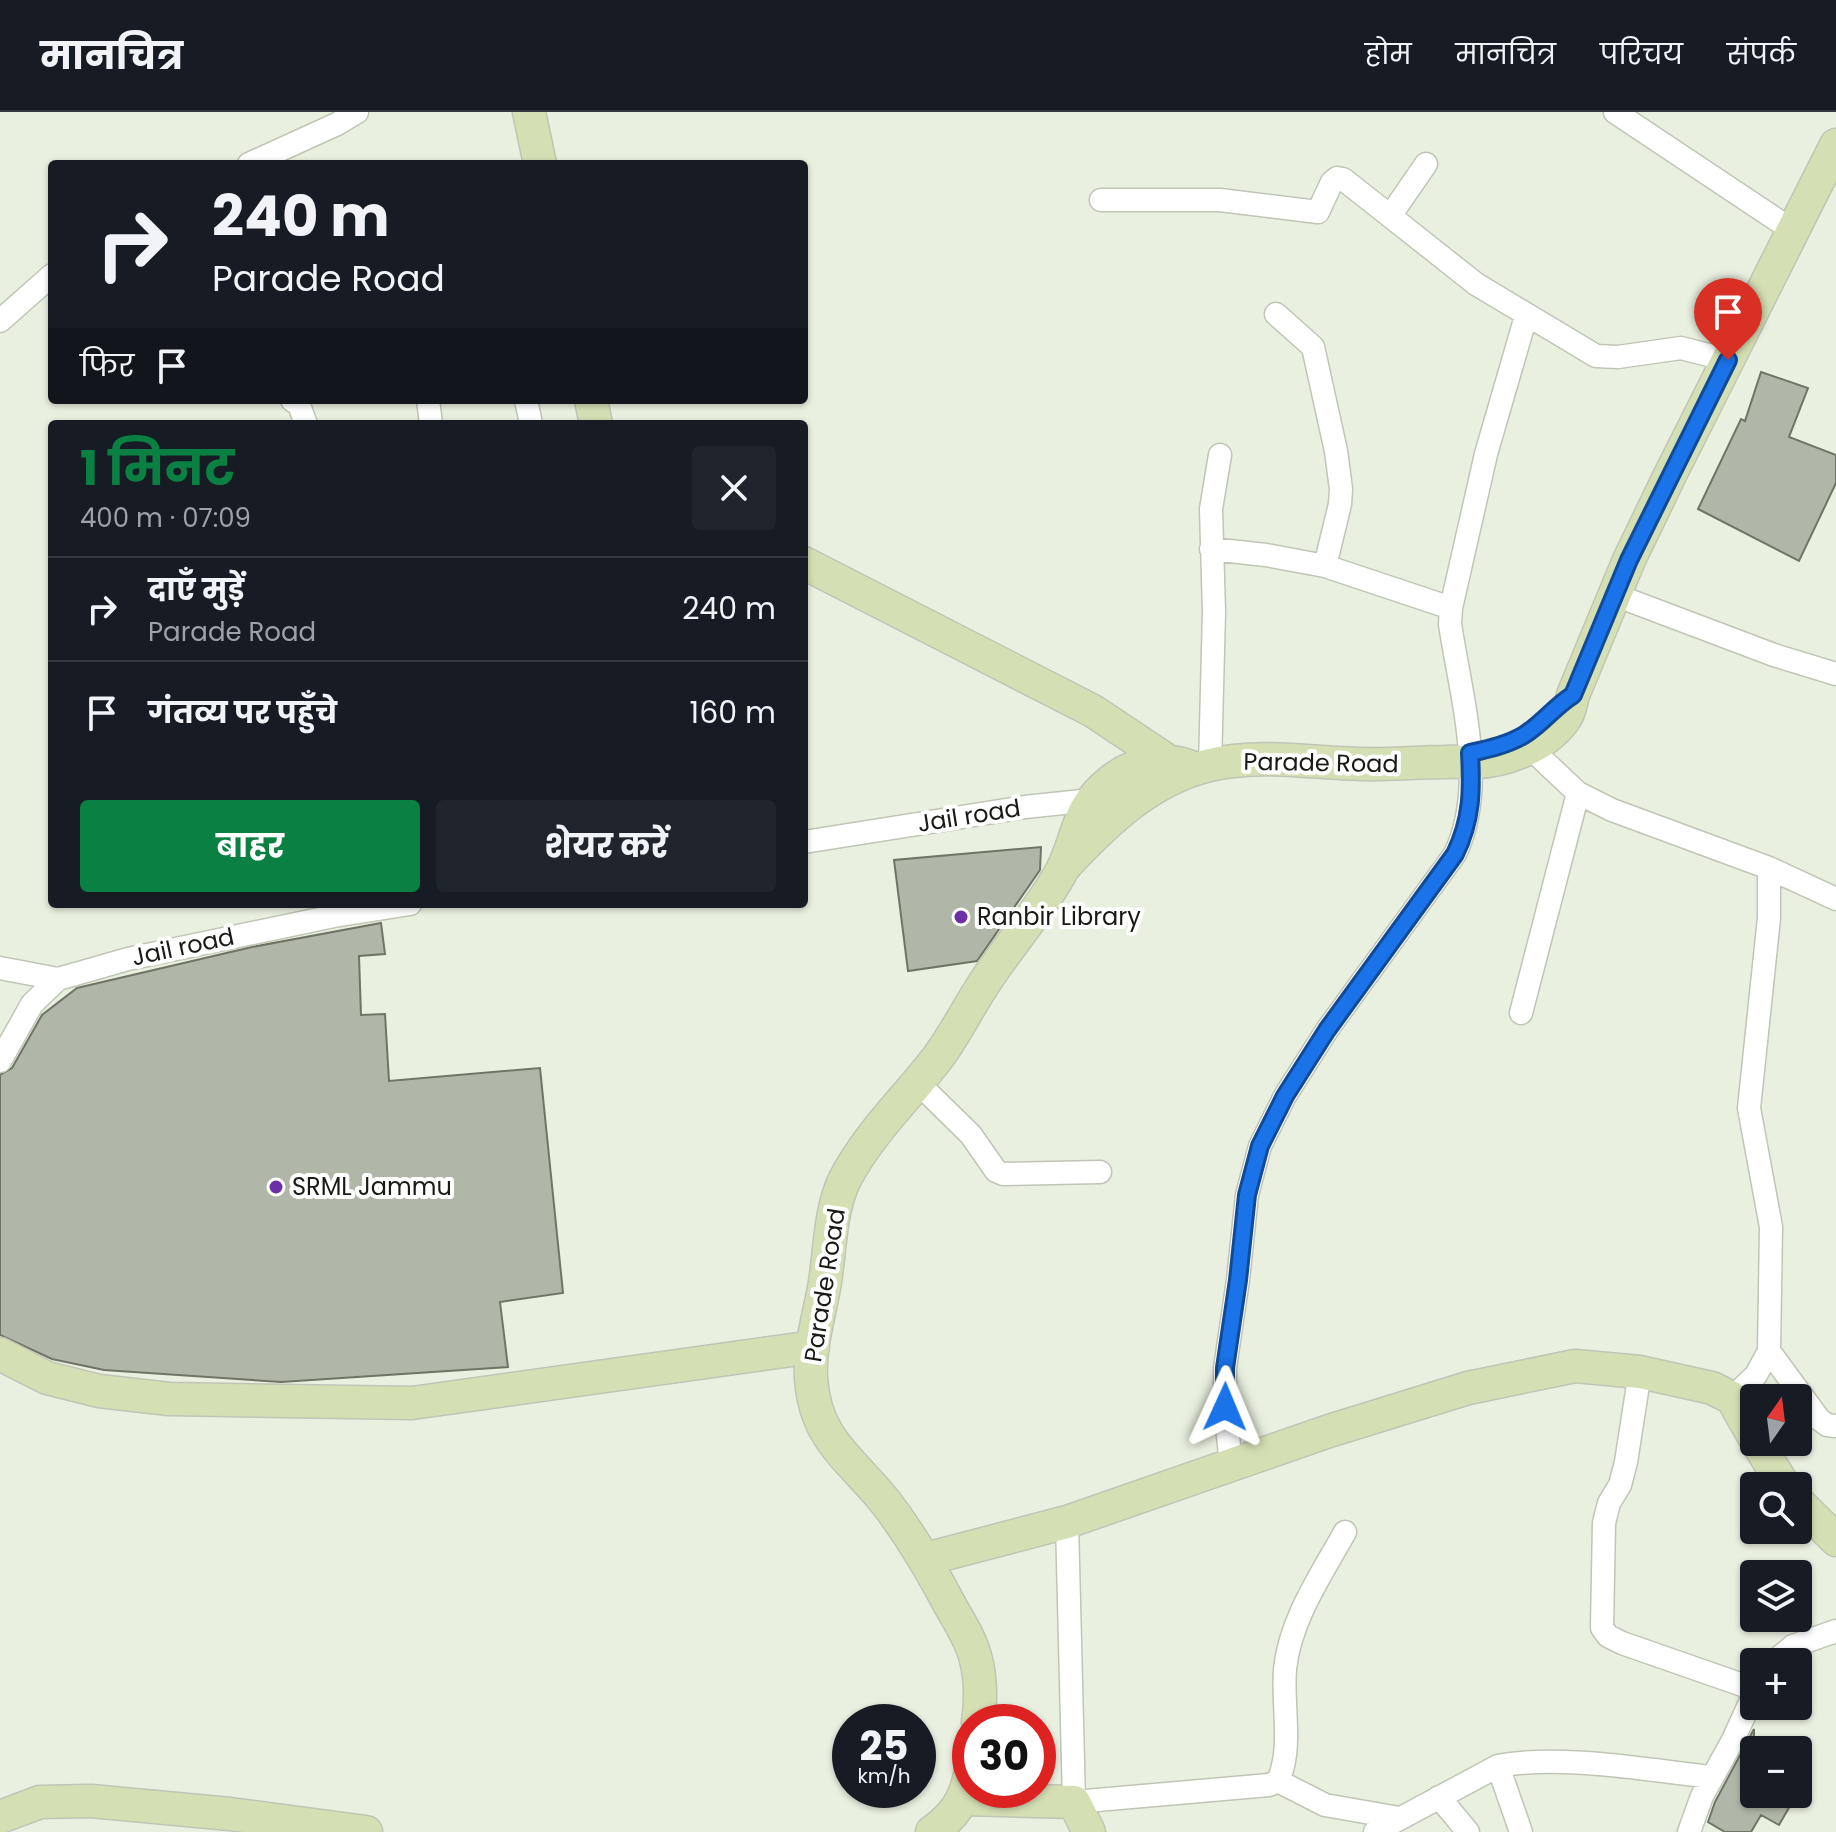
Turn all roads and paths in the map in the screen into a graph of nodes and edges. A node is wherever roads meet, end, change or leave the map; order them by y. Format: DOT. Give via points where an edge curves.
graph roads {
  1 [pos="357,112"];
  2 [pos="529,112"];
  3 [pos="1615,112"];
  4 [pos="1836,145"];
  5 [pos="258,160"];
  6 [pos="539,160"];
  7 [pos="1426,164"];
  8 [pos="1101,200"];
  9 [pos="1390,216"];
  10 [pos="1792,230"];
  11 [pos="48,279"];
  12 [pos="1276,314"];
  13 [pos="1526,316"];
  14 [pos="0,321"];
  15 [pos="1728,360"];
  16 [pos="1220,455"];
  17 [pos="1211,549"];
  18 [pos="808,565"];
  19 [pos="1325,566"];
  20 [pos="1615,595"];
  21 [pos="1451,608"];
  22 [pos="1836,674"];
  23 [pos="1573,695"];
  24 [pos="1529,747"];
  25 [pos="1462,759"];
  26 [pos="1191,765"];
  27 [pos="1578,793"];
  28 [pos="1093,799"];
  29 [pos="1135,799"];
  30 [pos="808,841"];
  31 [pos="1063,868"];
  32 [pos="1769,868"];
  33 [pos="1836,899"];
  34 [pos="363,908"];
  35 [pos="316,912"];
  36 [pos="0,968"];
  37 [pos="58,979"];
  38 [pos="1521,1013"];
  39 [pos="0,1061"];
  40 [pos="917,1082"];
  41 [pos="1100,1172"];
  42 [pos="813,1347"];
  43 [pos="1769,1351"];
  44 [pos="0,1354"];
  45 [pos="1640,1372"];
  46 [pos="1732,1398"];
  47 [pos="1740,1413"];
  48 [pos="1836,1426"];
  49 [pos="1231,1465"];
  50 [pos="1812,1516"];
  51 [pos="1067,1522"];
  52 [pos="1345,1532"];
  53 [pos="1836,1540"];
  54 [pos="926,1559"];
  55 [pos="1836,1631"];
  56 [pos="1791,1648"];
  57 [pos="1740,1687"];
  58 [pos="978,1704"];
  59 [pos="1742,1720"];
  60 [pos="1498,1766"];
  61 [pos="1711,1777"];
  62 [pos="1278,1781"];
  63 [pos="1439,1797"];
  64 [pos="1056,1799"];
  65 [pos="1074,1802"];
  66 [pos="956,1808"];
  67 [pos="0,1817"];
  68 [pos="1399,1818"];
  69 [pos="366,1832"];
  70 [pos="932,1832"];
  71 [pos="1089,1832"];
  72 [pos="1375,1832"];
  73 [pos="1468,1832"];
  74 [pos="1521,1832"];
  75 [pos="1689,1832"];
  1 -- 5 [label="street"];
  2 -- 6 [label="main road"];
  3 -- 10 [label="street"];
  4 -- 10 [label="main road, Parade Road"];
  7 -- 9 [label="street"];
  8 -- 9 [label="street" via="1220,200 1318,212 1337,178"];
  9 -- 13 [label="street"];
  10 -- 15 [label="main road, Parade Road"];
  11 -- 14 [label="street"];
  12 -- 19 [label="street" via="1313,347 1336,451 1341,489"];
  13 -- 15 [label="street" via="1596,356 1681,348"];
  13 -- 21 [label="street" via="1486,454"];
  15 -- 20 [label="main road, Parade Road"];
  16 -- 17 [label="street"];
  17 -- 19 [label="street"];
  17 -- 26 [label="street" via="1214,612"];
  18 -- 26 [label="main road"];
  19 -- 21 [label="street"];
  20 -- 22 [label="street"];
  20 -- 23 [label="main road, Parade Road"];
  21 -- 25 [label="street"];
  23 -- 24 [label="main road, Parade Road" via="1561,725"];
  23 -- 25 [label="main road, Parade Road" via="1523,736"];
  24 -- 25 [label="main road, Parade Road" via="1496,760"];
  24 -- 27 [label="street"];
  25 -- 26 [label="main road, Parade Road" via="1362,765 1239,759"];
  25 -- 49 [label="street" via="1471,804 1455,854 1327,1030 1260,1146 1247,1195 1225,1368"];
  26 -- 28 [label="main road, Parade Road" via="1149,762 1126,770"];
  26 -- 29 [label="main road, Parade Road"];
  27 -- 32 [label="street"];
  27 -- 38 [label="street"];
  28 -- 29 [label="street, Jail road"];
  28 -- 30 [label="street, Jail road"];
  28 -- 31 [label="main road" via="1078,823"];
  29 -- 31 [label="main road, Parade Road"];
  31 -- 40 [label="main road, Parade Road"];
  32 -- 33 [label="street"];
  32 -- 43 [label="street" via="1769,918 1749,1108 1771,1227"];
  34 -- 35 [label="street, Jail road"];
  35 -- 37 [label="street, Jail road"];
  36 -- 37 [label="street"];
  37 -- 39 [label="street, Jail road" via="32,1004"];
  40 -- 41 [label="street" via="971,1135 996,1171"];
  40 -- 42 [label="main road, Parade Road" via="877,1130 844,1183 835,1209"];
  42 -- 44 [label="main road" via="412,1403 169,1399 99,1391 47,1378"];
  42 -- 54 [label="main road, Parade Road" via="811,1377 824,1431 886,1502"];
  43 -- 46 [label="street" via="1756,1375"];
  43 -- 48 [label="street" via="1819,1419"];
  45 -- 46 [label="main road" via="1712,1388"];
  45 -- 49 [label="main road" via="1575,1366 1518,1375"];
  45 -- 57 [label="street" via="1626,1462 1604,1523 1602,1628 1622,1643"];
  46 -- 47 [label="main road"];
  49 -- 51 [label="main road"];
  50 -- 53 [label="main road"];
  51 -- 54 [label="main road"];
  51 -- 65 [label="street"];
  52 -- 62 [label="street" via="1301,1614 1288,1652 1284,1757"];
  54 -- 58 [label="main road, Parade Road" via="975,1656"];
  55 -- 56 [label="street"];
  59 -- 61 [label="street"];
  60 -- 61 [label="street" via="1532,1761"];
  60 -- 63 [label="street"];
  60 -- 74 [label="street"];
  61 -- 75 [label="street"];
  62 -- 65 [label="street"];
  62 -- 68 [label="street" via="1325,1805"];
  63 -- 68 [label="street"];
  63 -- 73 [label="street"];
  64 -- 65 [label="main road"];
  65 -- 71 [label="main road"];
  66 -- 70 [label="main road" via="951,1819"];
  67 -- 69 [label="main road" via="40,1802 91,1801"];
  68 -- 72 [label="street"];
}
